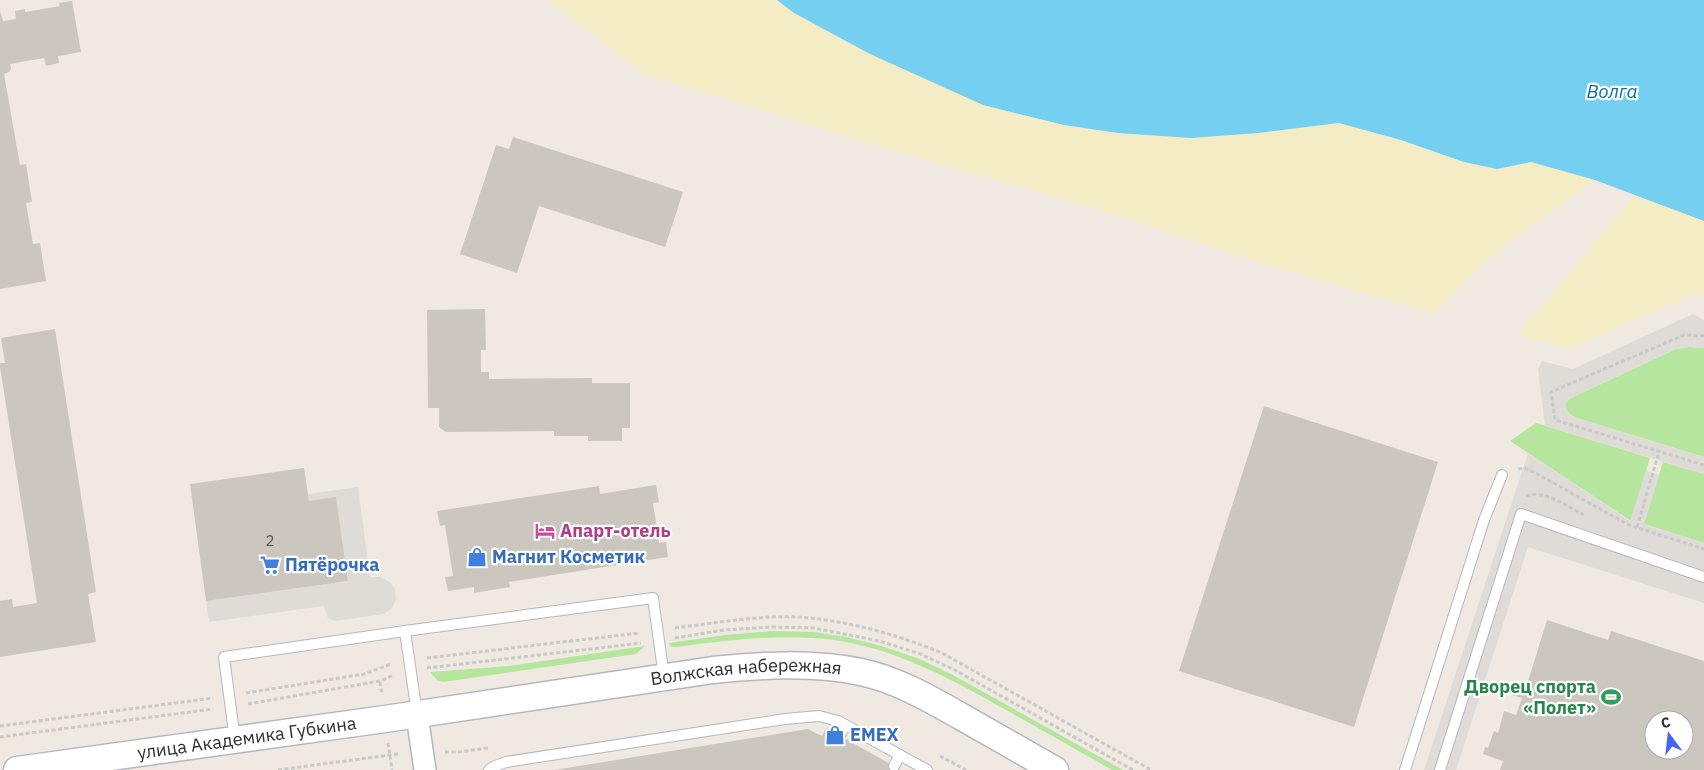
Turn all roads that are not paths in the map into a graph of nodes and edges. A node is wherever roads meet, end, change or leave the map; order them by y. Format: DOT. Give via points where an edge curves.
graph roads {
  1 [pos="1502,475"];
  2 [pos="1704,576"];
  3 [pos="405,631"];
  4 [pos="664,677"];
  5 [pos="417,714"];
  6 [pos="845,725"];
  7 [pos="840,735"];
  8 [pos="236,740"];
  9 [pos="900,755"];
  10 [pos="424,761"];
  11 [pos="894,766"];
  12 [pos="1047,768"];
  13 [pos="32,769"];
  14 [pos="489,770"];
  15 [pos="927,770"];
  16 [pos="1405,770"];
  17 [pos="1440,770"];
  1 -- 16 [label="lane" via="1484,520"];
  2 -- 17 [label="lane" via="1521,514"];
  3 -- 4 [label="lane" via="653,598"];
  3 -- 5 [label="lane"];
  3 -- 8 [label="lane" via="224,657"];
  4 -- 5 [label="street, Волжская набережная"];
  4 -- 12 [label="street, Волжская набережная" via="761,666 820,666 862,672 915,692"];
  5 -- 8 [label="street, улица Академика Губкина"];
  5 -- 10 [label="street"];
  6 -- 7 [label="lane"];
  6 -- 9 [label="lane"];
  6 -- 14 [label="lane" via="819,716 785,719 506,762"];
  8 -- 13 [label="street, улица Академика Губкина"];
  9 -- 11 [label="lane"];
  9 -- 15 [label="lane"];
}
